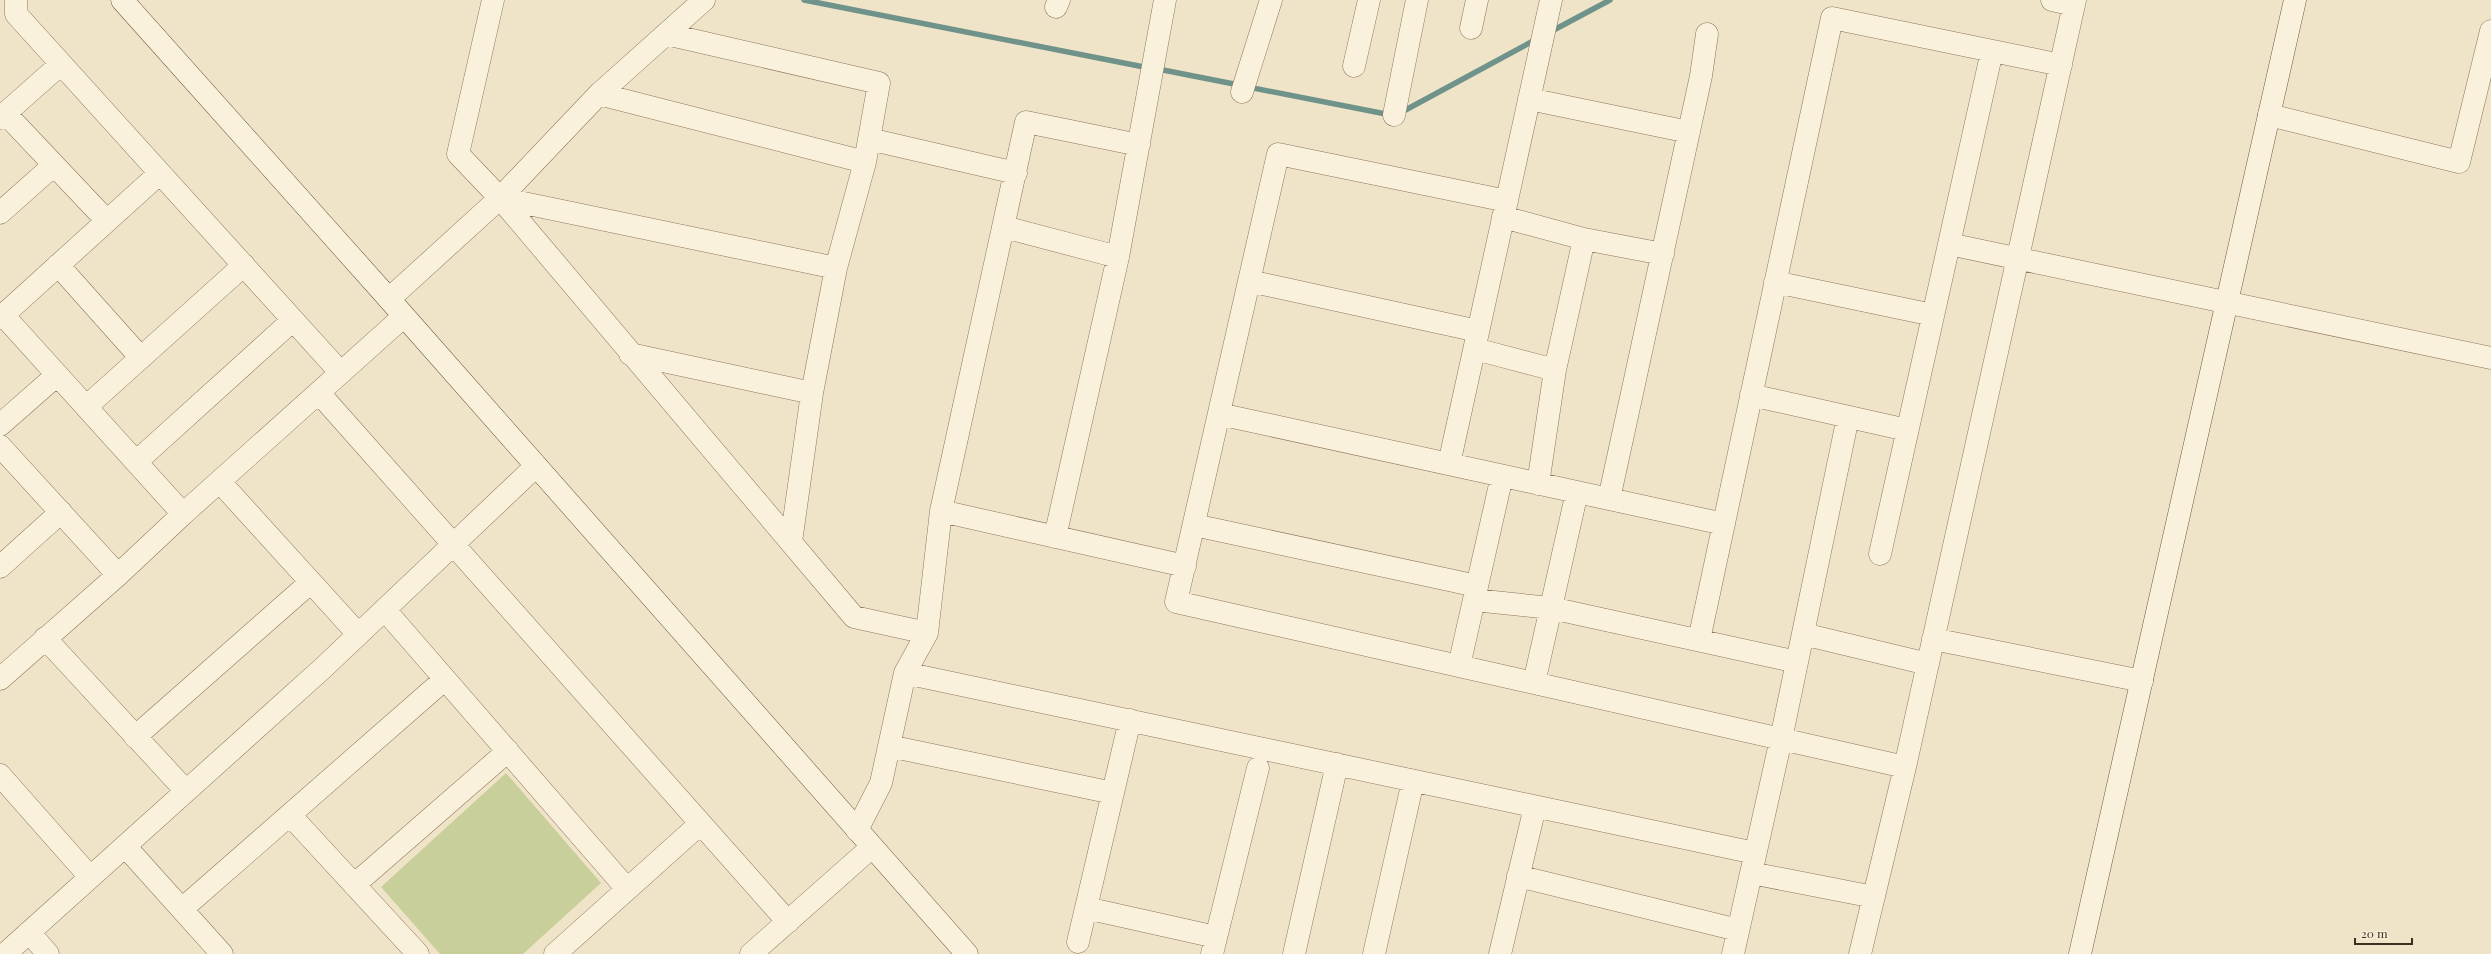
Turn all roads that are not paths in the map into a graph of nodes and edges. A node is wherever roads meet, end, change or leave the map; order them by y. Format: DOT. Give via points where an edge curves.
graph roads {
  1 [pos="16,0"];
  2 [pos="122,0"];
  3 [pos="493,0"];
  4 [pos="704,0"];
  5 [pos="1165,0"];
  6 [pos="1271,0"];
  7 [pos="1369,0"];
  8 [pos="1417,0"];
  9 [pos="1477,0"];
  10 [pos="1551,0"];
  11 [pos="2052,0"];
  12 [pos="2295,0"];
  13 [pos="2074,2"];
  14 [pos="1471,28"];
  15 [pos="2491,31"];
  16 [pos="666,34"];
  17 [pos="1708,34"];
  18 [pos="1992,51"];
  19 [pos="61,64"];
  20 [pos="2061,65"];
  21 [pos="1354,66"];
  22 [pos="1242,92"];
  23 [pos="599,94"];
  24 [pos="1529,98"];
  25 [pos="3,115"];
  26 [pos="2269,115"];
  27 [pos="1394,116"];
  28 [pos="1689,132"];
  29 [pos="869,139"];
  30 [pos="1140,145"];
  31 [pos="865,162"];
  32 [pos="54,165"];
  33 [pos="1016,172"];
  34 [pos="160,173"];
  35 [pos="500,198"];
  36 [pos="1505,209"];
  37 [pos="0,213"];
  38 [pos="107,221"];
  39 [pos="1004,227"];
  40 [pos="1584,239"];
  41 [pos="1949,244"];
  42 [pos="1663,254"];
  43 [pos="1118,257"];
  44 [pos="2018,258"];
  45 [pos="58,265"];
  46 [pos="244,265"];
  47 [pos="836,268"];
  48 [pos="1249,281"];
  49 [pos="1775,282"];
  50 [pos="389,299"];
  51 [pos="2227,303"];
  52 [pos="1933,315"];
  53 [pos="1,316"];
  54 [pos="404,317"];
  55 [pos="293,320"];
  56 [pos="1476,340"];
  57 [pos="630,354"];
  58 [pos="141,358"];
  59 [pos="2491,358"];
  60 [pos="1555,370"];
  61 [pos="341,373"];
  62 [pos="57,375"];
  63 [pos="319,393"];
  64 [pos="812,393"];
  65 [pos="1751,395"];
  66 [pos="86,407"];
  67 [pos="1219,414"];
  68 [pos="1848,417"];
  69 [pos="0,425"];
  70 [pos="1907,430"];
  71 [pos="0,446"];
  72 [pos="136,462"];
  73 [pos="1449,464"];
  74 [pos="536,466"];
  75 [pos="1502,476"];
  76 [pos="220,482"];
  77 [pos="1538,484"];
  78 [pos="1577,492"];
  79 [pos="1609,499"];
  80 [pos="61,512"];
  81 [pos="941,512"];
  82 [pos="183,514"];
  83 [pos="1724,524"];
  84 [pos="1194,525"];
  85 [pos="1055,537"];
  86 [pos="791,542"];
  87 [pos="453,545"];
  88 [pos="1880,554"];
  89 [pos="3,559"];
  90 [pos="1185,566"];
  91 [pos="118,575"];
  92 [pos="310,582"];
  93 [pos="1476,593"];
  94 [pos="1551,608"];
  95 [pos="384,610"];
  96 [pos="927,633"];
  97 [pos="358,634"];
  98 [pos="1803,634"];
  99 [pos="45,638"];
  100 [pos="1934,639"];
  101 [pos="1699,640"];
  102 [pos="1797,662"];
  103 [pos="1928,664"];
  104 [pos="1459,666"];
  105 [pos="905,673"];
  106 [pos="0,679"];
  107 [pos="445,679"];
  108 [pos="2142,681"];
  109 [pos="1534,683"];
  110 [pos="1130,720"];
  111 [pos="135,736"];
  112 [pos="1781,739"];
  113 [pos="889,746"];
  114 [pos="508,752"];
  115 [pos="1337,764"];
  116 [pos="1258,768"];
  117 [pos="1905,768"];
  118 [pos="0,775"];
  119 [pos="1413,781"];
  120 [pos="186,792"];
  121 [pos="1113,793"];
  122 [pos="1535,807"];
  123 [pos="290,815"];
  124 [pos="700,824"];
  125 [pos="857,830"];
  126 [pos="125,846"];
  127 [pos="872,847"];
  128 [pos="1753,863"];
  129 [pos="1518,876"];
  130 [pos="90,877"];
  131 [pos="354,885"];
  132 [pos="627,889"];
  133 [pos="1874,897"];
  134 [pos="1086,908"];
  135 [pos="182,909"];
  136 [pos="788,922"];
  137 [pos="1738,930"];
  138 [pos="29,932"];
  139 [pos="1078,942"];
  140 [pos="1214,946"];
  141 [pos="5,954"];
  142 [pos="48,954"];
  143 [pos="222,954"];
  144 [pos="418,954"];
  145 [pos="555,954"];
  146 [pos="751,954"];
  147 [pos="967,954"];
  148 [pos="1294,954"];
  149 [pos="1374,954"];
  150 [pos="1500,954"];
  151 [pos="1733,954"];
  152 [pos="1860,954"];
  153 [pos="2080,954"];
  1 -- 19 [label="street" via="16,14"];
  2 -- 50 [label="street"];
  3 -- 35 [label="street" via="458,154"];
  4 -- 16 [label="street"];
  5 -- 30 [label="street"];
  6 -- 22 [label="street"];
  7 -- 21 [label="street"];
  8 -- 27 [label="street"];
  9 -- 14 [label="street"];
  10 -- 24 [label="street"];
  11 -- 13 [label="street"];
  12 -- 26 [label="street"];
  13 -- 20 [label="street"];
  15 -- 26 [label="street" via="2459,162"];
  16 -- 23 [label="street"];
  16 -- 29 [label="street" via="879,83"];
  17 -- 28 [label="street"];
  18 -- 20 [label="street"];
  18 -- 41 [label="street"];
  18 -- 49 [label="street" via="1832,18"];
  19 -- 25 [label="street"];
  19 -- 34 [label="street"];
  20 -- 44 [label="street"];
  23 -- 31 [label="street"];
  23 -- 35 [label="street"];
  24 -- 28 [label="street"];
  24 -- 36 [label="street"];
  25 -- 32 [label="street"];
  26 -- 51 [label="street"];
  28 -- 42 [label="street"];
  29 -- 31 [label="street"];
  29 -- 33 [label="street"];
  30 -- 33 [label="street" via="1026,122"];
  30 -- 43 [label="street"];
  31 -- 47 [label="street"];
  32 -- 37 [label="street"];
  32 -- 38 [label="street"];
  33 -- 39 [label="street"];
  34 -- 38 [label="street"];
  34 -- 46 [label="street"];
  35 -- 47 [label="street"];
  35 -- 50 [label="street"];
  35 -- 57 [label="street"];
  36 -- 40 [label="street"];
  36 -- 48 [label="street" via="1278,154"];
  36 -- 56 [label="street"];
  38 -- 45 [label="street"];
  39 -- 43 [label="street"];
  39 -- 81 [label="street"];
  40 -- 42 [label="street"];
  40 -- 60 [label="street"];
  41 -- 44 [label="street"];
  41 -- 52 [label="street"];
  42 -- 79 [label="street"];
  43 -- 85 [label="street"];
  44 -- 51 [label="street"];
  44 -- 100 [label="street"];
  45 -- 53 [label="street"];
  45 -- 58 [label="street"];
  46 -- 55 [label="street"];
  46 -- 58 [label="street"];
  47 -- 64 [label="street"];
  48 -- 56 [label="street"];
  48 -- 67 [label="street"];
  49 -- 52 [label="street"];
  49 -- 65 [label="street"];
  50 -- 54 [label="street"];
  51 -- 59 [label="street"];
  51 -- 108 [label="street"];
  52 -- 70 [label="street"];
  53 -- 62 [label="street"];
  54 -- 61 [label="street"];
  54 -- 74 [label="street"];
  55 -- 61 [label="street"];
  55 -- 72 [label="street"];
  56 -- 60 [label="street"];
  56 -- 73 [label="street"];
  57 -- 64 [label="street"];
  57 -- 86 [label="street"];
  58 -- 66 [label="street"];
  60 -- 77 [label="street"];
  61 -- 63 [label="street"];
  62 -- 66 [label="street"];
  62 -- 69 [label="street"];
  63 -- 76 [label="street"];
  63 -- 87 [label="street"];
  64 -- 86 [label="street"];
  65 -- 68 [label="street"];
  65 -- 83 [label="street"];
  66 -- 72 [label="street"];
  67 -- 73 [label="street"];
  67 -- 84 [label="street"];
  68 -- 70 [label="street"];
  68 -- 98 [label="street"];
  70 -- 88 [label="street"];
  71 -- 80 [label="street"];
  72 -- 82 [label="street"];
  73 -- 75 [label="street"];
  74 -- 87 [label="street"];
  74 -- 125 [label="street"];
  75 -- 77 [label="street"];
  75 -- 93 [label="street"];
  76 -- 82 [label="street"];
  76 -- 92 [label="street"];
  77 -- 78 [label="street"];
  78 -- 79 [label="street"];
  78 -- 94 [label="street"];
  79 -- 83 [label="street"];
  80 -- 89 [label="street"];
  80 -- 91 [label="street"];
  81 -- 85 [label="street"];
  81 -- 96 [label="street"];
  82 -- 91 [label="street"];
  83 -- 101 [label="street"];
  84 -- 90 [label="street"];
  84 -- 93 [label="street"];
  85 -- 90 [label="street"];
  86 -- 96 [label="street" via="854,617"];
  87 -- 95 [label="street"];
  87 -- 124 [label="street"];
  90 -- 104 [label="street" via="1176,602"];
  91 -- 99 [label="street"];
  92 -- 97 [label="street"];
  92 -- 111 [label="street"];
  93 -- 94 [label="street"];
  93 -- 104 [label="street"];
  94 -- 101 [label="street"];
  94 -- 109 [label="street"];
  95 -- 97 [label="street"];
  95 -- 107 [label="street"];
  96 -- 105 [label="street"];
  97 -- 120 [label="street"];
  98 -- 102 [label="street"];
  98 -- 103 [label="street"];
  99 -- 106 [label="street"];
  99 -- 111 [label="street"];
  100 -- 103 [label="street"];
  100 -- 108 [label="street"];
  101 -- 102 [label="street"];
  102 -- 112 [label="street"];
  103 -- 117 [label="street"];
  104 -- 109 [label="street"];
  105 -- 110 [label="street"];
  105 -- 113 [label="street"];
  107 -- 114 [label="street"];
  107 -- 123 [label="street"];
  108 -- 153 [label="street"];
  109 -- 112 [label="street"];
  110 -- 115 [label="street"];
  110 -- 121 [label="street"];
  111 -- 120 [label="street"];
  112 -- 117 [label="street"];
  112 -- 128 [label="street"];
  113 -- 121 [label="street"];
  113 -- 125 [label="street" via="881,783"];
  114 -- 131 [label="street"];
  114 -- 132 [label="street"];
  115 -- 119 [label="street"];
  115 -- 148 [label="street"];
  116 -- 140 [label="street"];
  117 -- 133 [label="street"];
  118 -- 130 [label="street"];
  119 -- 122 [label="street"];
  119 -- 149 [label="street"];
  120 -- 126 [label="street"];
  121 -- 134 [label="street"];
  122 -- 128 [label="street"];
  122 -- 129 [label="street"];
  123 -- 131 [label="street"];
  123 -- 135 [label="street"];
  124 -- 132 [label="street"];
  124 -- 136 [label="street"];
  125 -- 127 [label="street"];
  126 -- 130 [label="street"];
  126 -- 135 [label="street"];
  127 -- 136 [label="street"];
  127 -- 147 [label="street"];
  128 -- 133 [label="street"];
  128 -- 137 [label="street"];
  129 -- 137 [label="street"];
  129 -- 150 [label="street"];
  130 -- 138 [label="street"];
  131 -- 144 [label="street"];
  132 -- 145 [label="street"];
  133 -- 152 [label="street"];
  134 -- 139 [label="street"];
  134 -- 140 [label="street"];
  135 -- 143 [label="street"];
  136 -- 146 [label="street"];
  137 -- 151 [label="street"];
  138 -- 141 [label="street"];
  138 -- 142 [label="street"];
}
